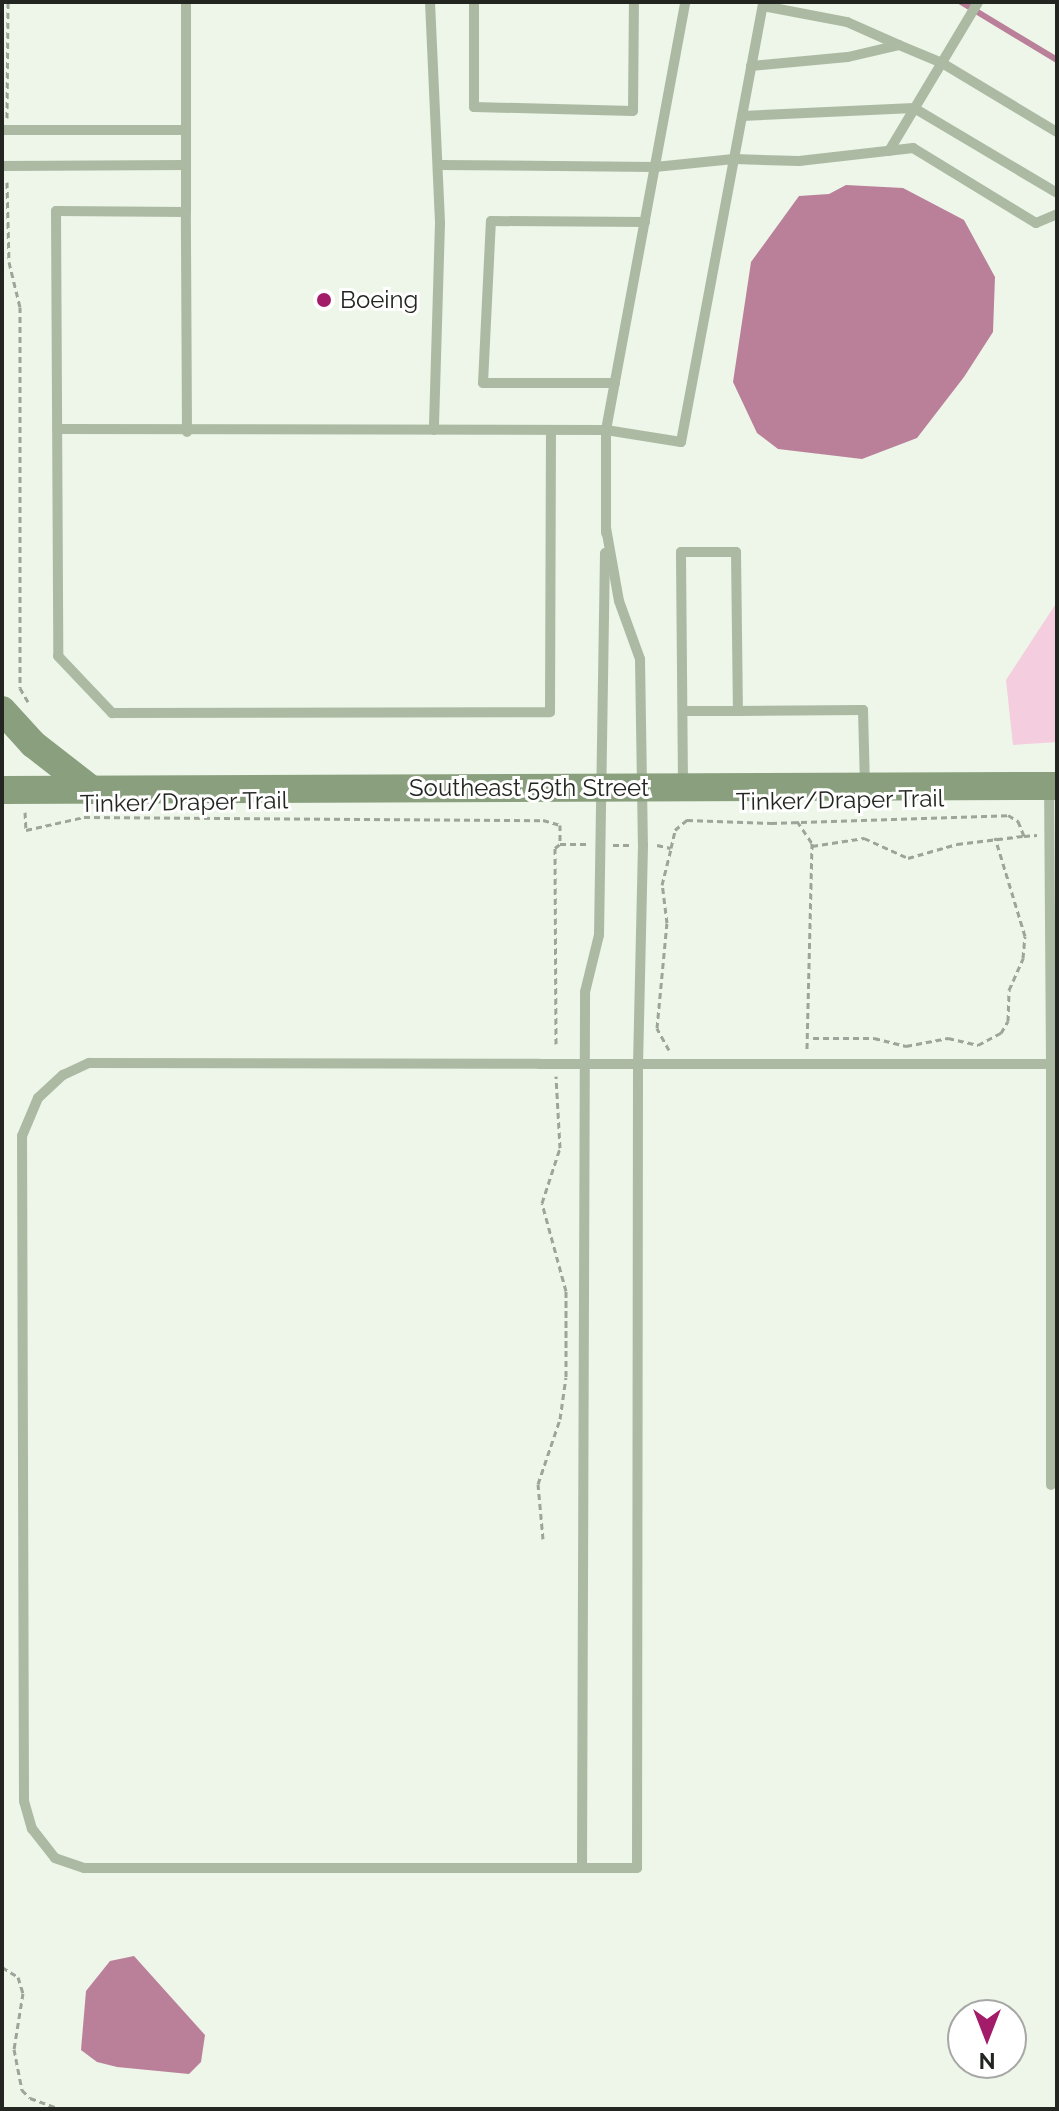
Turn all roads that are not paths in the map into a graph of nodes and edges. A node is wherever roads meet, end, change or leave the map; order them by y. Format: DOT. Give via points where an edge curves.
graph roads {
  1 [pos="186,2"];
  2 [pos="430,2"];
  3 [pos="474,2"];
  4 [pos="634,2"];
  5 [pos="685,2"];
  6 [pos="978,2"];
  7 [pos="763,4"];
  8 [pos="899,45"];
  9 [pos="942,63"];
  10 [pos="751,66"];
  11 [pos="914,108"];
  12 [pos="742,116"];
  13 [pos="4,130"];
  14 [pos="186,130"];
  15 [pos="1057,132"];
  16 [pos="889,151"];
  17 [pos="734,159"];
  18 [pos="186,165"];
  19 [pos="439,165"];
  20 [pos="4,166"];
  21 [pos="655,167"];
  22 [pos="1057,193"];
  23 [pos="186,212"];
  24 [pos="1057,214"];
  25 [pos="645,222"];
  26 [pos="615,383"];
  27 [pos="57,429"];
  28 [pos="434,430"];
  29 [pos="551,430"];
  30 [pos="606,430"];
  31 [pos="187,432"];
  32 [pos="606,528"];
  33 [pos="2,710"];
  34 [pos="683,711"];
  35 [pos="738,711"];
  36 [pos="1053,786"];
  37 [pos="599,787"];
  38 [pos="642,787"];
  39 [pos="683,787"];
  40 [pos="865,787"];
  41 [pos="14,790"];
  42 [pos="92,790"];
  43 [pos="585,1064"];
  44 [pos="638,1064"];
  45 [pos="1051,1064"];
  46 [pos="1051,1485"];
  47 [pos="582,1868"];
  1 -- 14 [label="lane"];
  2 -- 19 [label="lane"];
  3 -- 4 [label="lane" via="474,107 633,111"];
  5 -- 21 [label="lane"];
  6 -- 9 [label="lane"];
  7 -- 8 [label="lane" via="847,22"];
  7 -- 10 [label="lane"];
  8 -- 9 [label="lane"];
  8 -- 10 [label="lane" via="848,57"];
  9 -- 11 [label="lane"];
  9 -- 15 [label="lane"];
  10 -- 12 [label="lane"];
  11 -- 12 [label="lane"];
  11 -- 16 [label="lane"];
  11 -- 22 [label="lane"];
  12 -- 17 [label="lane"];
  13 -- 14 [label="lane"];
  14 -- 18 [label="lane"];
  16 -- 17 [label="lane" via="799,161"];
  16 -- 24 [label="lane" via="913,148 1036,223"];
  17 -- 21 [label="lane"];
  17 -- 30 [label="lane" via="681,442"];
  18 -- 20 [label="lane"];
  18 -- 23 [label="lane"];
  19 -- 21 [label="lane"];
  19 -- 28 [label="lane"];
  21 -- 25 [label="lane"];
  23 -- 27 [label="lane" via="56,211"];
  23 -- 31 [label="lane"];
  25 -- 26 [label="lane"];
  25 -- 26 [label="lane" via="491,221 483,383"];
  26 -- 30 [label="lane"];
  27 -- 29 [label="lane" via="58,656 112,713 550,712"];
  27 -- 31 [label="lane"];
  28 -- 29 [label="lane"];
  28 -- 31 [label="lane"];
  29 -- 30 [label="lane"];
  30 -- 32 [label="lane"];
  32 -- 37 [label="lane"];
  32 -- 38 [label="lane" via="619,601 640,659"];
  33 -- 42 [label="main road" via="22,734"];
  34 -- 35 [label="lane"];
  34 -- 35 [label="lane" via="681,552 736,552"];
  34 -- 39 [label="lane"];
  35 -- 40 [label="lane" via="863,710"];
  36 -- 40 [label="main road, Southeast 59th Street"];
  36 -- 45 [label="lane"];
  37 -- 38 [label="main road, Southeast 59th Street"];
  37 -- 42 [label="main road, Southeast 59th Street"];
  37 -- 43 [label="lane" via="599,935 585,992"];
  38 -- 39 [label="main road, Southeast 59th Street"];
  38 -- 44 [label="lane"];
  39 -- 40 [label="main road, Southeast 59th Street"];
  41 -- 42 [label="main road, Southeast 59th Street"];
  43 -- 44 [label="lane"];
  43 -- 47 [label="lane"];
  43 -- 47 [label="lane" via="89,1063 63,1075 38,1098 22,1136 24,1801 39,1841 55,1858 84,1868"];
  44 -- 45 [label="lane"];
  44 -- 47 [label="lane" via="637,1868"];
  45 -- 46 [label="lane"];
}
